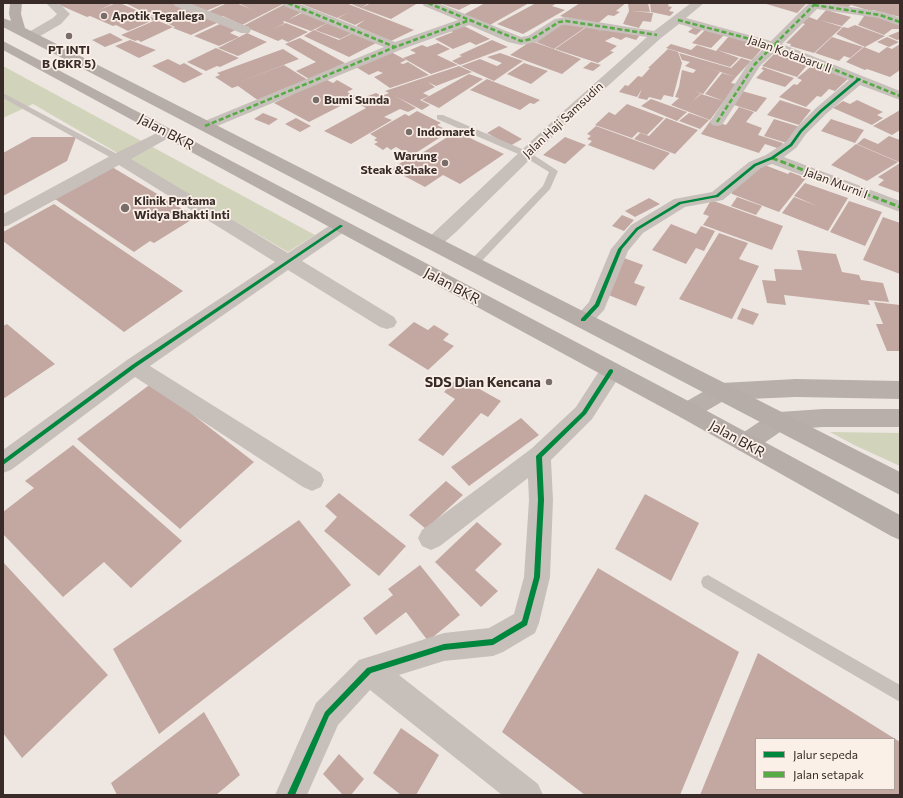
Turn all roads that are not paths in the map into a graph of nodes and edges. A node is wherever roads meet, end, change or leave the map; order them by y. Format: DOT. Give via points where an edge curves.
graph roads {
  1 [pos="16,3"];
  2 [pos="52,3"];
  3 [pos="179,3"];
  4 [pos="288,3"];
  5 [pos="428,3"];
  6 [pos="698,3"];
  7 [pos="815,4"];
  8 [pos="470,20"];
  9 [pos="678,20"];
  10 [pos="3,22"];
  11 [pos="900,22"];
  12 [pos="245,30"];
  13 [pos="25,33"];
  14 [pos="657,35"];
  15 [pos="3,45"];
  16 [pos="773,45"];
  17 [pos="395,47"];
  18 [pos="859,79"];
  19 [pos="3,95"];
  20 [pos="900,96"];
  21 [pos="440,117"];
  22 [pos="717,122"];
  23 [pos="206,126"];
  24 [pos="167,133"];
  25 [pos="526,154"];
  26 [pos="118,158"];
  27 [pos="772,158"];
  28 [pos="900,207"];
  29 [pos="3,220"];
  30 [pos="341,226"];
  31 [pos="433,243"];
  32 [pos="289,261"];
  33 [pos="473,264"];
  34 [pos="583,320"];
  35 [pos="387,322"];
  36 [pos="134,366"];
  37 [pos="611,371"];
  38 [pos="900,390"];
  39 [pos="721,392"];
  40 [pos="688,411"];
  41 [pos="900,418"];
  42 [pos="779,420"];
  43 [pos="746,443"];
  44 [pos="539,456"];
  45 [pos="3,463"];
  46 [pos="312,480"];
  47 [pos="900,484"];
  48 [pos="900,528"];
  49 [pos="432,538"];
  50 [pos="708,582"];
  51 [pos="370,670"];
  52 [pos="900,694"];
  53 [pos="291,795"];
  54 [pos="526,795"];
  1 -- 13 [label="main road" via="15,14"];
  2 -- 13 [label="street" via="64,14 57,21"];
  3 -- 12 [label="street"];
  4 -- 17 [label="street"];
  5 -- 8 [label="street"];
  6 -- 9 [label="street, Jalan Haji Samsudin"];
  7 -- 11 [label="street" via="880,15"];
  7 -- 16 [label="street"];
  8 -- 14 [label="street" via="521,41 532,39 559,22 566,21"];
  8 -- 17 [label="street"];
  9 -- 14 [label="street, Jalan Haji Samsudin"];
  9 -- 16 [label="street, Jalan Kotabaru II"];
  10 -- 13 [label="main road, Jalan BKR"];
  13 -- 23 [label="main road, Jalan BKR"];
  14 -- 25 [label="street, Jalan Haji Samsudin"];
  15 -- 24 [label="main road, Jalan BKR"];
  16 -- 18 [label="street, Jalan Kotabaru II"];
  16 -- 22 [label="street" via="755,64"];
  17 -- 23 [label="street"];
  18 -- 20 [label="street, Jalan Kotabaru II"];
  18 -- 27 [label="street" via="821,111 791,145"];
  19 -- 26 [label="lane"];
  21 -- 25 [label="lane"];
  23 -- 31 [label="main road, Jalan BKR"];
  24 -- 26 [label="street"];
  24 -- 30 [label="main road, Jalan BKR"];
  25 -- 31 [label="street, Jalan Haji Samsudin"];
  25 -- 33 [label="lane" via="554,171 548,187"];
  26 -- 29 [label="street"];
  26 -- 32 [label="street"];
  27 -- 28 [label="street, Jalan Murni I"];
  27 -- 34 [label="street" via="755,164 717,196 680,203 637,229 620,249 597,305"];
  30 -- 32 [label="street"];
  30 -- 37 [label="main road, Jalan BKR"];
  31 -- 33 [label="main road, Jalan BKR"];
  32 -- 35 [label="street"];
  32 -- 36 [label="street"];
  33 -- 34 [label="main road, Jalan BKR"];
  34 -- 39 [label="main road, Jalan BKR"];
  36 -- 45 [label="street"];
  36 -- 46 [label="street"];
  37 -- 40 [label="main road, Jalan BKR"];
  37 -- 44 [label="street" via="584,413"];
  38 -- 39 [label="main road" via="796,388"];
  39 -- 40 [label="main road"];
  39 -- 42 [label="main road, Jalan BKR"];
  40 -- 43 [label="main road, Jalan BKR"];
  41 -- 42 [label="main road"];
  42 -- 43 [label="main road"];
  42 -- 47 [label="main road, Jalan BKR"];
  43 -- 48 [label="main road, Jalan BKR"];
  44 -- 49 [label="street"];
  44 -- 51 [label="street" via="541,500 537,576 525,623 493,642 444,647"];
  50 -- 52 [label="lane"];
  51 -- 53 [label="street" via="327,714"];
  51 -- 54 [label="street"];
}
